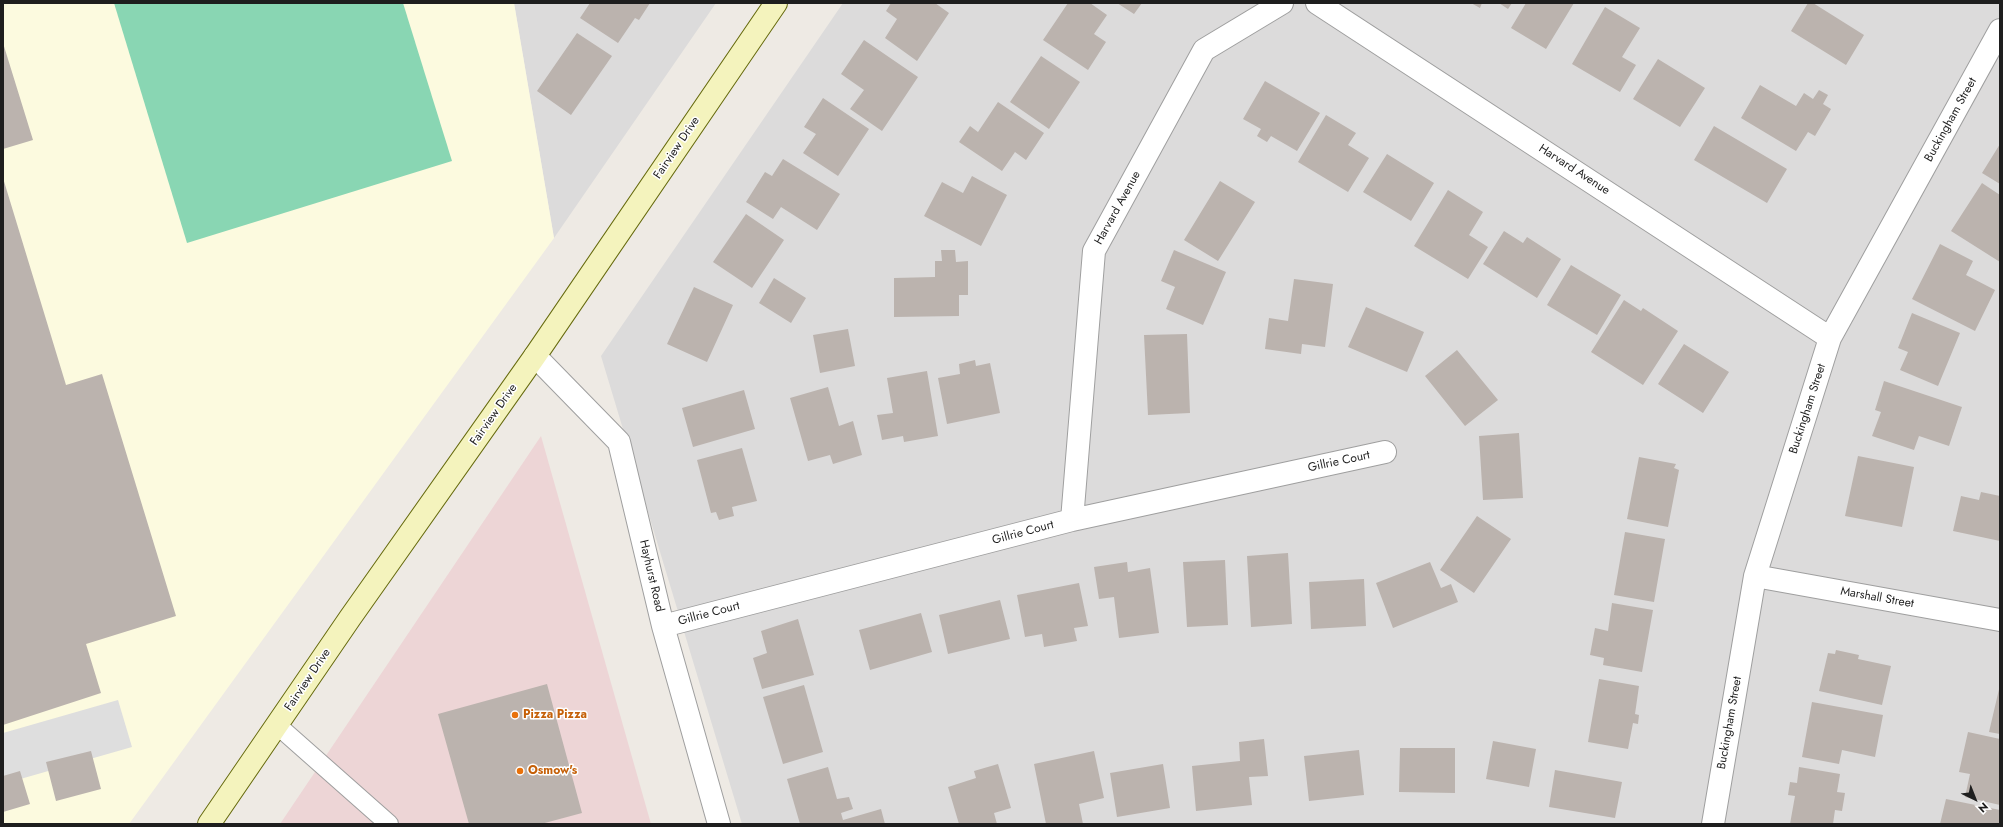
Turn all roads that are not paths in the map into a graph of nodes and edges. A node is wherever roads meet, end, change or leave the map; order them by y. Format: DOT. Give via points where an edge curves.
graph roads {
  1 [pos="776,3"];
  2 [pos="1282,3"];
  3 [pos="1318,3"];
  4 [pos="2000,30"];
  5 [pos="1830,338"];
  6 [pos="535,356"];
  7 [pos="1385,452"];
  8 [pos="1072,520"];
  9 [pos="1755,576"];
  10 [pos="2000,620"];
  11 [pos="663,626"];
  12 [pos="277,725"];
  13 [pos="208,824"];
  14 [pos="389,824"];
  15 [pos="719,824"];
  16 [pos="1713,824"];
  1 -- 6 [label="main road, Fairview Drive"];
  2 -- 8 [label="street, Harvard Avenue" via="1204,50 1094,251"];
  3 -- 5 [label="street, Harvard Avenue"];
  4 -- 5 [label="street, Buckingham Street"];
  5 -- 9 [label="street, Buckingham Street"];
  6 -- 11 [label="street, Hayhurst Road" via="619,442"];
  6 -- 12 [label="main road, Fairview Drive"];
  7 -- 8 [label="street, Gillrie Court"];
  8 -- 11 [label="street, Gillrie Court"];
  9 -- 10 [label="street, Marshall Street"];
  9 -- 16 [label="street, Buckingham Street"];
  11 -- 15 [label="street, Hayhurst Road"];
  12 -- 13 [label="main road, Fairview Drive"];
  12 -- 14 [label="lane"];
}
